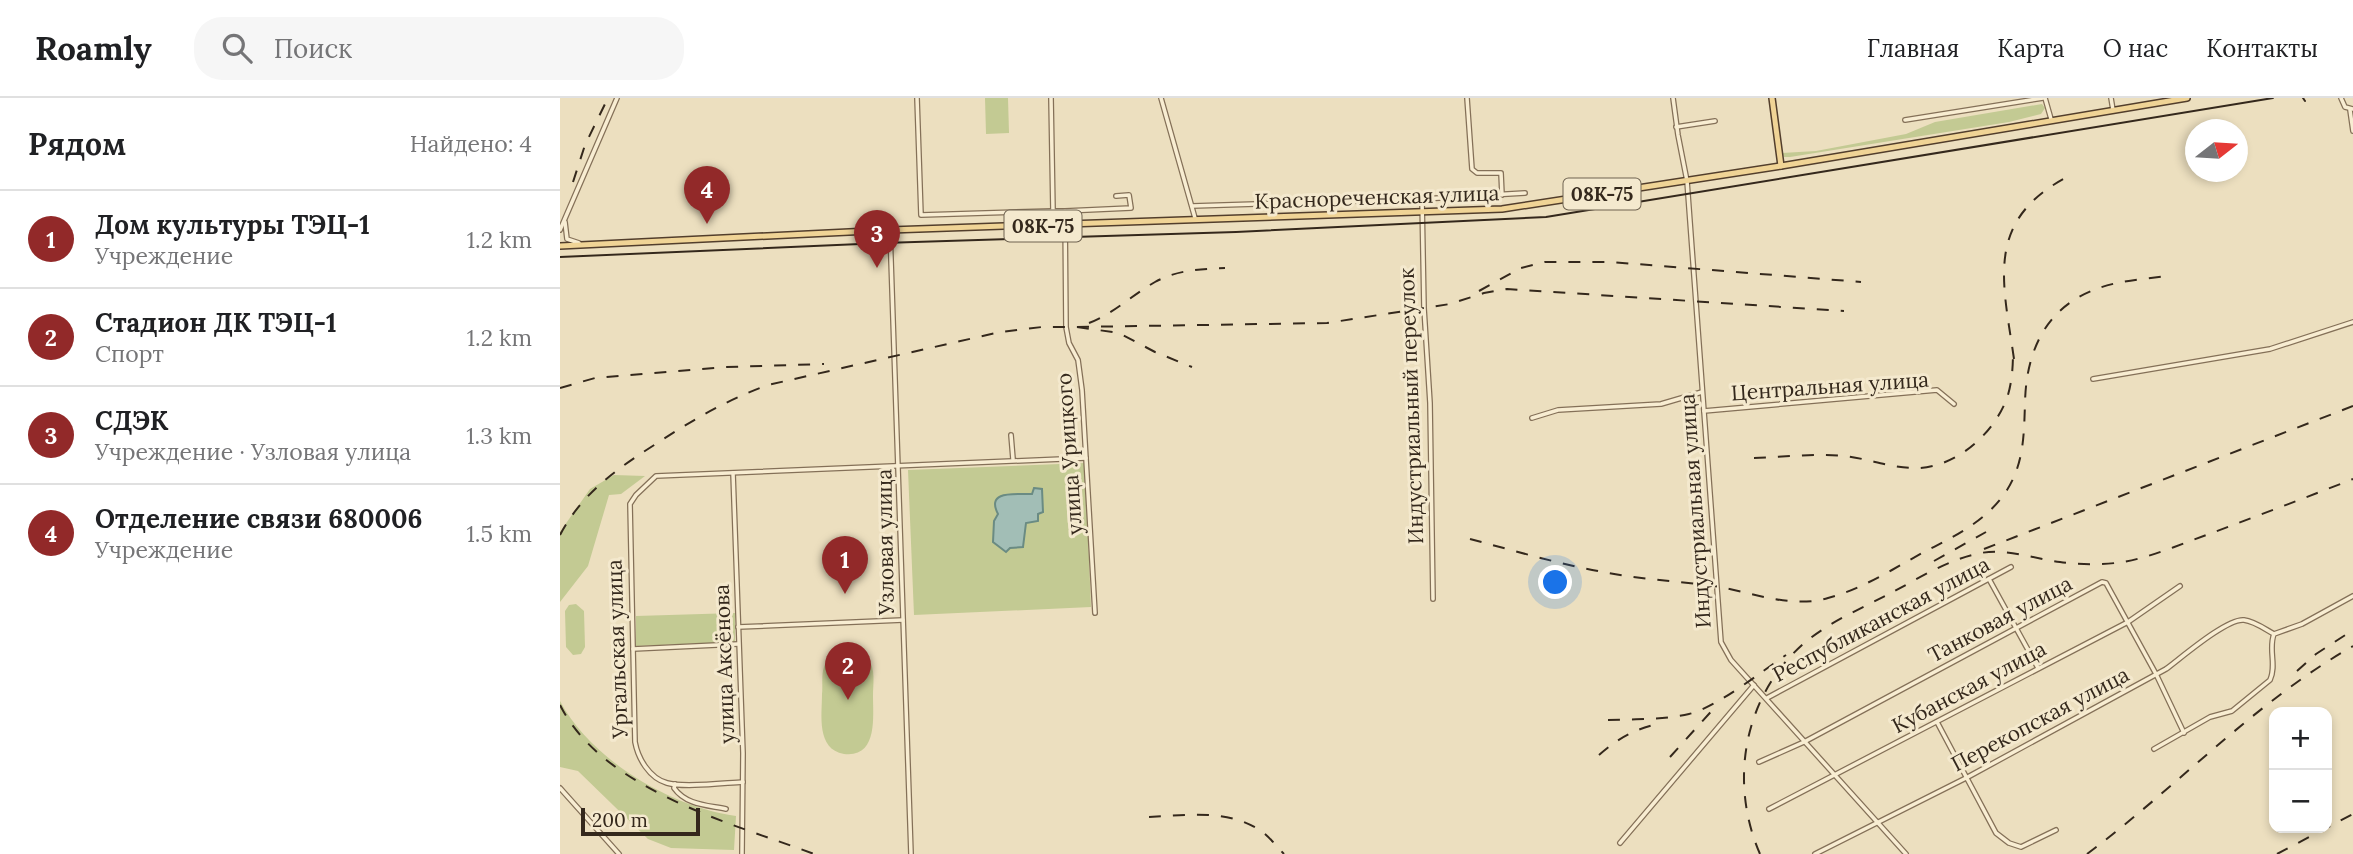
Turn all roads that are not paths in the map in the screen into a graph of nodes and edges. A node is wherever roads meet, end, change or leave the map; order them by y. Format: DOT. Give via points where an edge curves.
graph roads {
  1 [pos="617,98"];
  2 [pos="917,98"];
  3 [pos="1051,98"];
  4 [pos="1161,98"];
  5 [pos="1467,98"];
  6 [pos="1673,98"];
  7 [pos="1772,98"];
  8 [pos="2044,98"];
  9 [pos="2111,98"];
  10 [pos="2187,98"];
  11 [pos="2341,98"];
  12 [pos="2113,110"];
  13 [pos="2351,110"];
  14 [pos="2051,119"];
  15 [pos="1905,120"];
  16 [pos="1715,121"];
  17 [pos="1676,127"];
  18 [pos="2353,131"];
  19 [pos="1781,166"];
  20 [pos="1687,181"];
  21 [pos="1525,192"];
  22 [pos="1503,195"];
  23 [pos="1116,196"];
  24 [pos="1422,199"];
  25 [pos="1192,206"];
  26 [pos="1053,211"];
  27 [pos="1065,211"];
  28 [pos="1422,212"];
  29 [pos="565,220"];
  30 [pos="1195,220"];
  31 [pos="1065,225"];
  32 [pos="560,230"];
  33 [pos="890,230"];
  34 [pos="587,245"];
  35 [pos="560,246"];
  36 [pos="2353,322"];
  37 [pos="2093,379"];
  38 [pos="1702,392"];
  39 [pos="1954,404"];
  40 [pos="1704,411"];
  41 [pos="1532,418"];
  42 [pos="1011,435"];
  43 [pos="1086,457"];
  44 [pos="1013,459"];
  45 [pos="899,466"];
  46 [pos="733,473"];
  47 [pos="2011,567"];
  48 [pos="1989,579"];
  49 [pos="2180,586"];
  50 [pos="2353,596"];
  51 [pos="1433,600"];
  52 [pos="1095,613"];
  53 [pos="902,620"];
  54 [pos="2128,622"];
  55 [pos="737,627"];
  56 [pos="2015,628"];
  57 [pos="2274,634"];
  58 [pos="738,644"];
  59 [pos="633,649"];
  60 [pos="2038,668"];
  61 [pos="2156,674"];
  62 [pos="1754,685"];
  63 [pos="1766,698"];
  64 [pos="1937,722"];
  65 [pos="2184,733"];
  66 [pos="1804,742"];
  67 [pos="2154,749"];
  68 [pos="1759,762"];
  69 [pos="1834,776"];
  70 [pos="1966,778"];
  71 [pos="743,782"];
  72 [pos="675,784"];
  73 [pos="560,788"];
  74 [pos="726,809"];
  75 [pos="1769,809"];
  76 [pos="1877,822"];
  77 [pos="2056,830"];
  78 [pos="1620,843"];
  79 [pos="619,854"];
  80 [pos="742,854"];
  81 [pos="911,854"];
  82 [pos="1815,854"];
  83 [pos="1906,854"];
  1 -- 29 [label="street"];
  2 -- 26 [label="street" via="921,215"];
  3 -- 26 [label="street"];
  4 -- 25 [label="street"];
  5 -- 22 [label="street" via="1472,169 1501,173"];
  6 -- 17 [label="street, Индустриальная улица"];
  7 -- 19 [label="main road"];
  8 -- 14 [label="street"];
  8 -- 15 [label="street"];
  9 -- 12 [label="street"];
  10 -- 12 [label="main road, Краснореченская улица"];
  11 -- 13 [label="street"];
  12 -- 14 [label="main road, Краснореченская улица"];
  13 -- 18 [label="street"];
  14 -- 19 [label="main road, Краснореченская улица"];
  16 -- 17 [label="street"];
  17 -- 20 [label="street, Индустриальная улица"];
  19 -- 20 [label="main road, Краснореченская улица / 08К-75"];
  20 -- 28 [label="main road, Краснореченская улица / 08К-75" via="1502,209"];
  20 -- 38 [label="street, Индустриальная улица"];
  21 -- 22 [label="street"];
  22 -- 24 [label="street"];
  23 -- 27 [label="street" via="1129,195 1131,208"];
  24 -- 25 [label="street"];
  24 -- 28 [label="street, Индустриальный переулок"];
  25 -- 30 [label="street"];
  26 -- 27 [label="street"];
  27 -- 31 [label="street, улица Урицкого"];
  28 -- 30 [label="main road, Краснореченская улица / 08К-75"];
  28 -- 51 [label="street, Индустриальный переулок"];
  29 -- 32 [label="street"];
  29 -- 34 [label="street" via="567,239"];
  30 -- 31 [label="main road, Краснореченская улица / 08К-75"];
  31 -- 33 [label="main road, Краснореченская улица / 08К-75"];
  31 -- 43 [label="street, улица Урицкого" via="1066,327 1078,360"];
  33 -- 34 [label="main road, Краснореченская улица / 08К-75"];
  33 -- 45 [label="street, Узловая улица"];
  34 -- 35 [label="main road, Краснореченская улица / 08К-75"];
  36 -- 37 [label="street" via="2270,349"];
  38 -- 40 [label="street, Индустриальная улица"];
  38 -- 41 [label="street, Центральная улица" via="1661,404 1558,410"];
  39 -- 40 [label="street, Центральная улица" via="1937,390"];
  40 -- 62 [label="street, Индустриальная улица" via="1719,630 1724,649"];
  42 -- 44 [label="street"];
  43 -- 44 [label="street"];
  43 -- 52 [label="street, улица Урицкого"];
  44 -- 45 [label="street"];
  45 -- 46 [label="street"];
  45 -- 53 [label="street, Узловая улица"];
  46 -- 55 [label="street, улица Аксёнова"];
  46 -- 59 [label="street, Ургальская улица" via="656,476 630,504"];
  47 -- 48 [label="street, Республиканская улица"];
  48 -- 56 [label="street"];
  48 -- 63 [label="street, Республиканская улица"];
  49 -- 54 [label="street, Кубанская улица"];
  50 -- 57 [label="street"];
  53 -- 55 [label="street"];
  53 -- 81 [label="street, Узловая улица"];
  54 -- 56 [label="street, Танковая улица" via="2102,582"];
  54 -- 60 [label="street, Кубанская улица"];
  54 -- 61 [label="street, Танковая улица"];
  55 -- 58 [label="street, улица Аксёнова"];
  56 -- 60 [label="street"];
  56 -- 66 [label="street, Танковая улица"];
  57 -- 61 [label="street, Перекопская улица" via="2238,620"];
  57 -- 65 [label="street" via="2270,680 2232,711 2210,717"];
  58 -- 59 [label="street"];
  58 -- 71 [label="street, улица Аксёнова"];
  59 -- 72 [label="street, Ургальская улица" via="636,750 649,771 665,783"];
  60 -- 64 [label="street, Кубанская улица"];
  61 -- 65 [label="street, Танковая улица"];
  61 -- 70 [label="street, Перекопская улица"];
  62 -- 63 [label="street, Индустриальная улица"];
  62 -- 78 [label="street"];
  63 -- 66 [label="street, Индустриальная улица"];
  64 -- 69 [label="street, Кубанская улица"];
  64 -- 70 [label="street"];
  65 -- 67 [label="street"];
  66 -- 68 [label="street, Танковая улица"];
  66 -- 69 [label="street, Индустриальная улица"];
  69 -- 75 [label="street, Кубанская улица"];
  69 -- 76 [label="street, Индустриальная улица"];
  70 -- 76 [label="street, Перекопская улица"];
  70 -- 77 [label="street" via="1993,829 2005,840 2021,847"];
  71 -- 72 [label="street"];
  71 -- 80 [label="street, улица Аксёнова"];
  72 -- 74 [label="street, Ургальская улица" via="687,801"];
  73 -- 79 [label="street"];
  76 -- 82 [label="street, Перекопская улица"];
  76 -- 83 [label="street, Индустриальная улица"];
}
